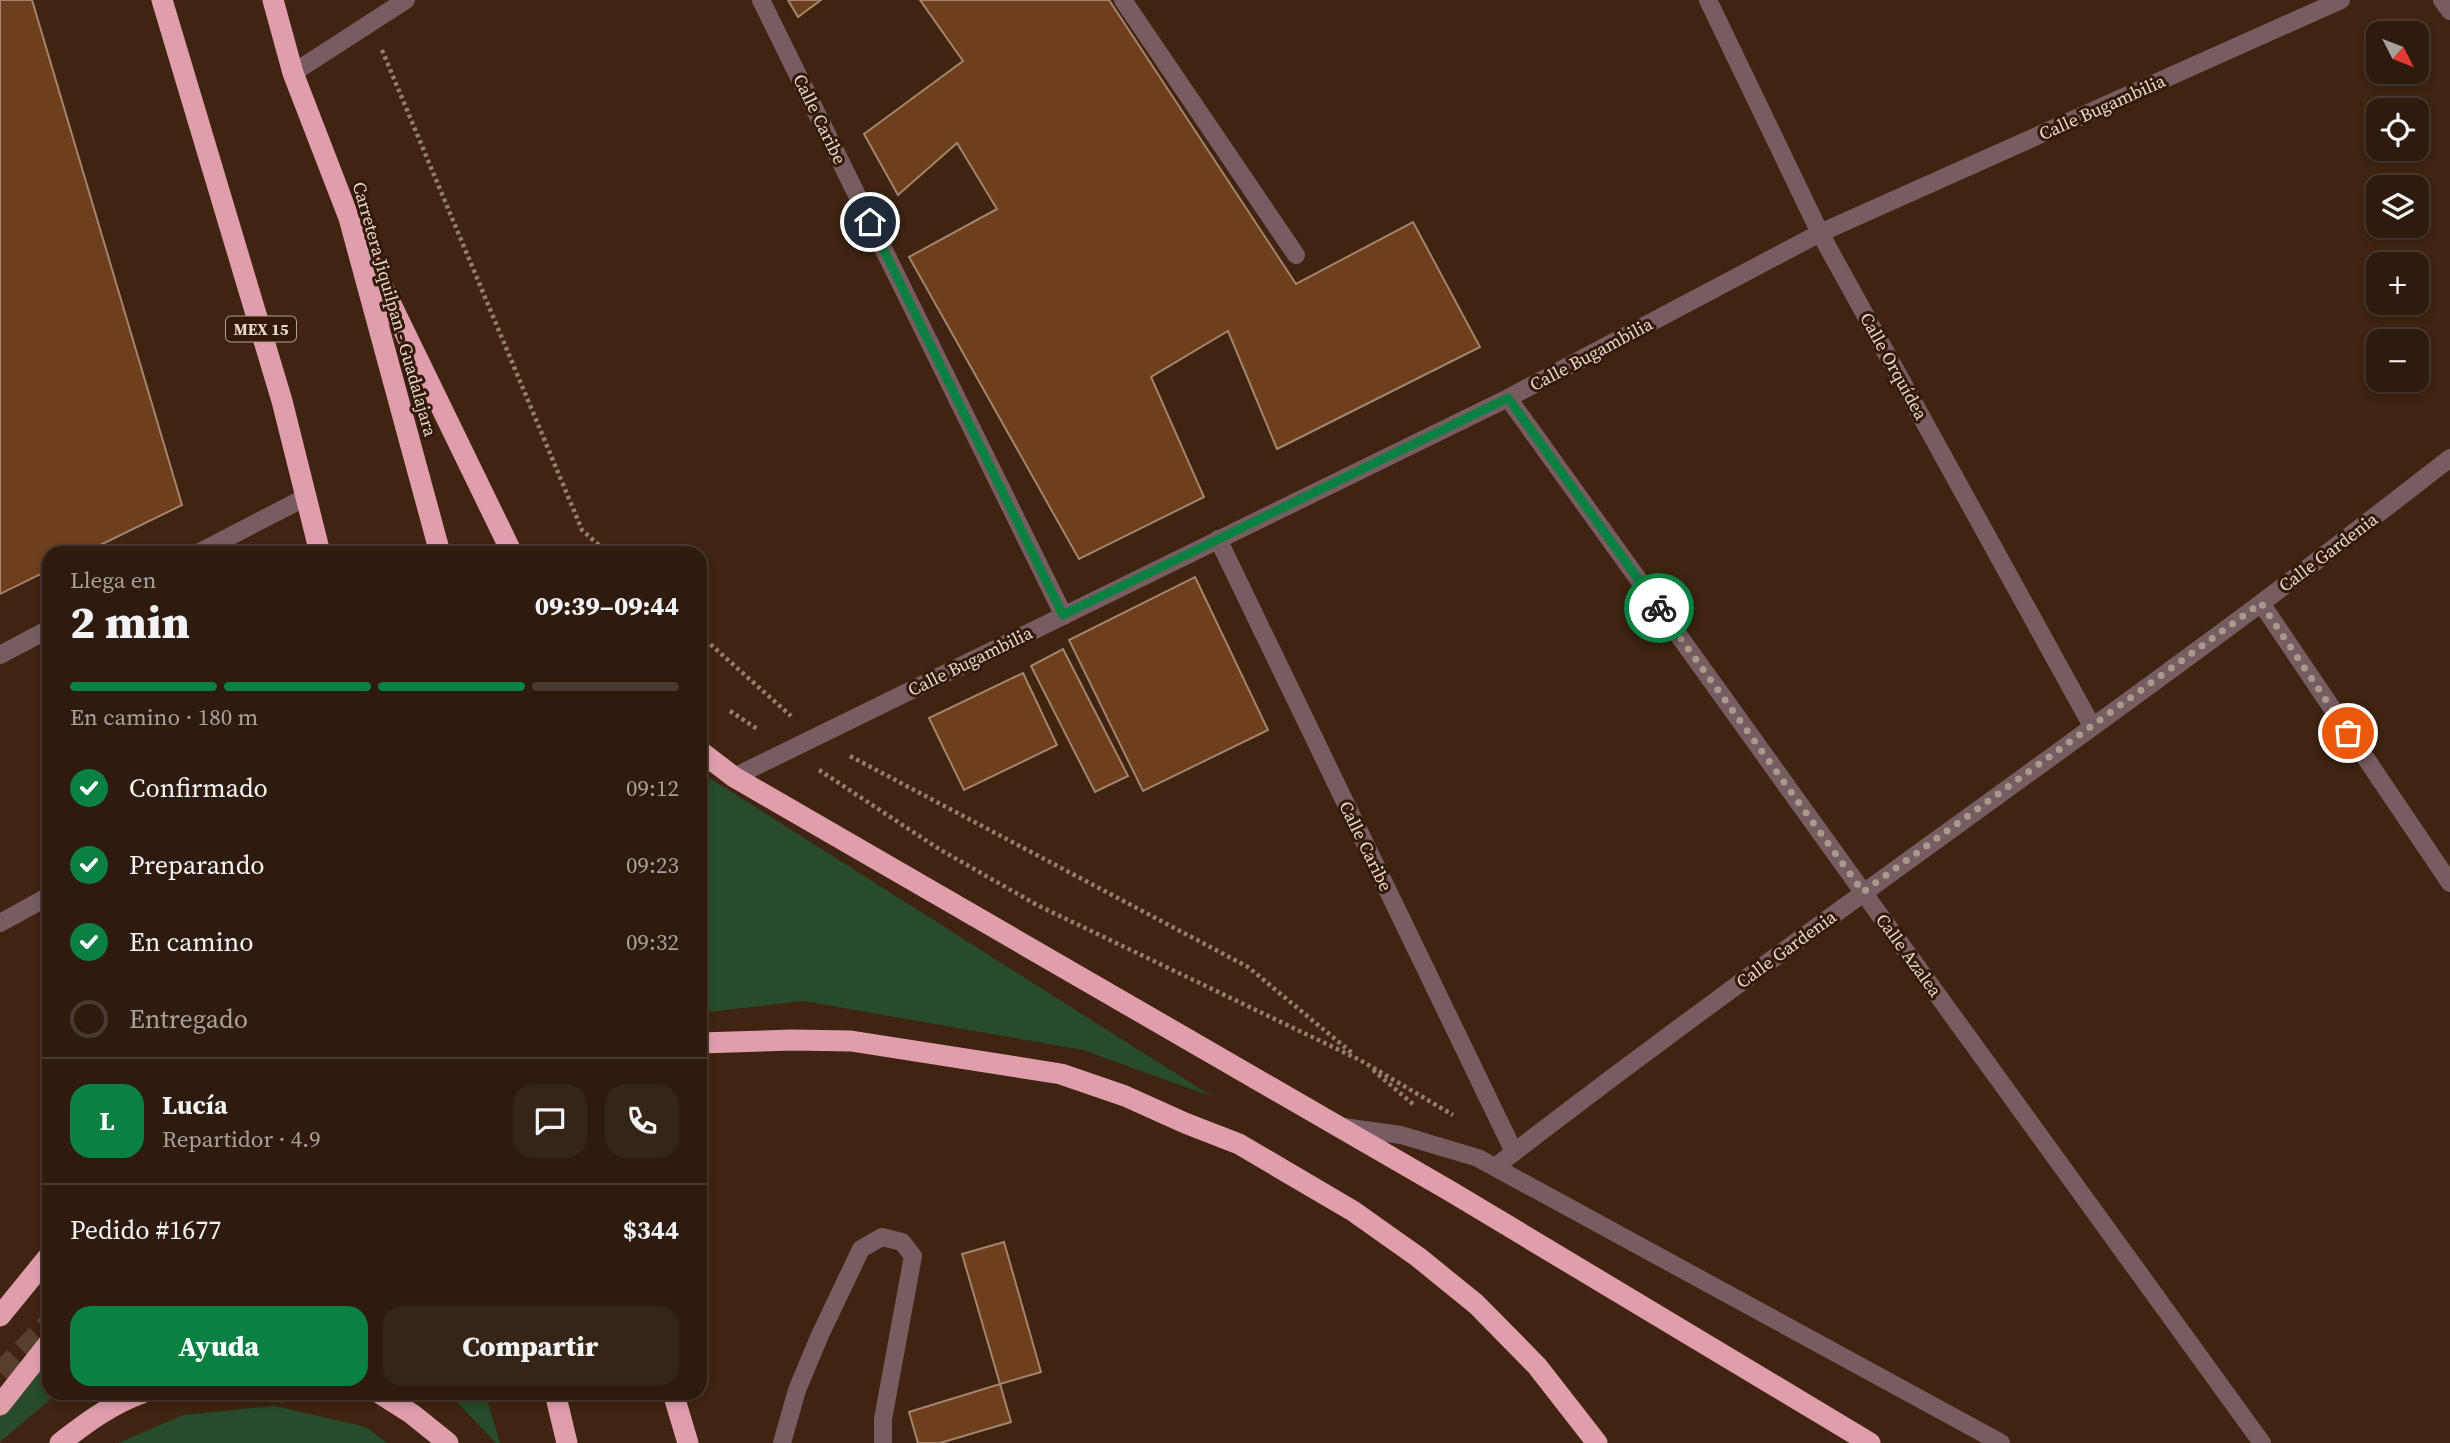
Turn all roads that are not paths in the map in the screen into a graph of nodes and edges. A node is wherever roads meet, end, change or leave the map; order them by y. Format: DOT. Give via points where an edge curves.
graph roads {
  1 [pos="162,0"];
  2 [pos="273,0"];
  3 [pos="406,0"];
  4 [pos="761,0"];
  5 [pos="1123,0"];
  6 [pos="1708,0"];
  7 [pos="2341,0"];
  8 [pos="2442,0"];
  9 [pos="2450,11"];
  10 [pos="293,73"];
  11 [pos="349,218"];
  12 [pos="1820,233"];
  13 [pos="1296,256"];
  14 [pos="1508,398"];
  15 [pos="2450,458"];
  16 [pos="306,497"];
  17 [pos="1218,539"];
  18 [pos="212,546"];
  19 [pos="316,546"];
  20 [pos="438,546"];
  21 [pos="509,546"];
  22 [pos="2261,603"];
  23 [pos="1063,615"];
  24 [pos="42,633"];
  25 [pos="0,654"];
  26 [pos="2092,726"];
  27 [pos="707,756"];
  28 [pos="734,776"];
  29 [pos="2450,883"];
  30 [pos="1863,892"];
  31 [pos="42,900"];
  32 [pos="0,923"];
  33 [pos="707,1043"];
  34 [pos="1338,1126"];
  35 [pos="1514,1152"];
  36 [pos="1495,1167"];
  37 [pos="42,1265"];
  38 [pos="0,1316"];
  39 [pos="42,1352"];
  40 [pos="123,1400"];
  41 [pos="390,1400"];
  42 [pos="557,1400"];
  43 [pos="675,1400"];
  44 [pos="0,1405"];
  45 [pos="60,1443"];
  46 [pos="448,1443"];
  47 [pos="566,1443"];
  48 [pos="688,1443"];
  49 [pos="782,1443"];
  50 [pos="883,1443"];
  51 [pos="1597,1443"];
  52 [pos="1870,1443"];
  53 [pos="2001,1443"];
  54 [pos="2262,1443"];
  1 -- 16 [label="highway, MEX 15" via="282,401"];
  2 -- 10 [label="highway, Carretera Jiquilpan - Guadalajara"];
  3 -- 10 [label="street"];
  4 -- 23 [label="street, Calle Caribe"];
  5 -- 13 [label="street"];
  6 -- 12 [label="street, Calle Orquídea"];
  7 -- 12 [label="street, Calle Bugambilia"];
  8 -- 9 [label="street"];
  10 -- 11 [label="highway, Carretera Jiquilpan - Guadalajara"];
  11 -- 20 [label="highway, Carretera Jiquilpan - Guadalajara"];
  11 -- 21 [label="highway"];
  12 -- 14 [label="street, Calle Bugambilia"];
  12 -- 26 [label="street, Calle Orquídea"];
  14 -- 17 [label="street, Calle Bugambilia"];
  14 -- 30 [label="street, Calle Azalea"];
  15 -- 22 [label="street, Calle Gardenia"];
  16 -- 18 [label="street"];
  16 -- 19 [label="highway, MEX 15"];
  17 -- 23 [label="street, Calle Bugambilia"];
  17 -- 35 [label="street, Calle Caribe"];
  22 -- 26 [label="street, Calle Gardenia"];
  22 -- 29 [label="street"];
  23 -- 28 [label="street, Calle Bugambilia"];
  24 -- 25 [label="street"];
  26 -- 30 [label="street, Calle Gardenia"];
  27 -- 28 [label="highway"];
  28 -- 34 [label="highway"];
  30 -- 35 [label="street, Calle Gardenia"];
  30 -- 54 [label="street, Calle Azalea"];
  31 -- 32 [label="street"];
  33 -- 51 [label="highway" via="851,1041 1061,1074 1239,1144 1353,1210 1419,1256 1476,1304 1536,1366"];
  34 -- 36 [label="street" via="1425,1141"];
  34 -- 52 [label="highway"];
  35 -- 36 [label="street, Calle Gardenia"];
  36 -- 53 [label="street"];
  37 -- 38 [label="highway"];
  39 -- 44 [label="highway"];
  40 -- 45 [label="highway"];
  41 -- 46 [label="highway"];
  42 -- 47 [label="highway"];
  43 -- 48 [label="highway"];
  49 -- 50 [label="street" via="801,1379 861,1249 882,1237 902,1242 913,1256 883,1419"];
}
